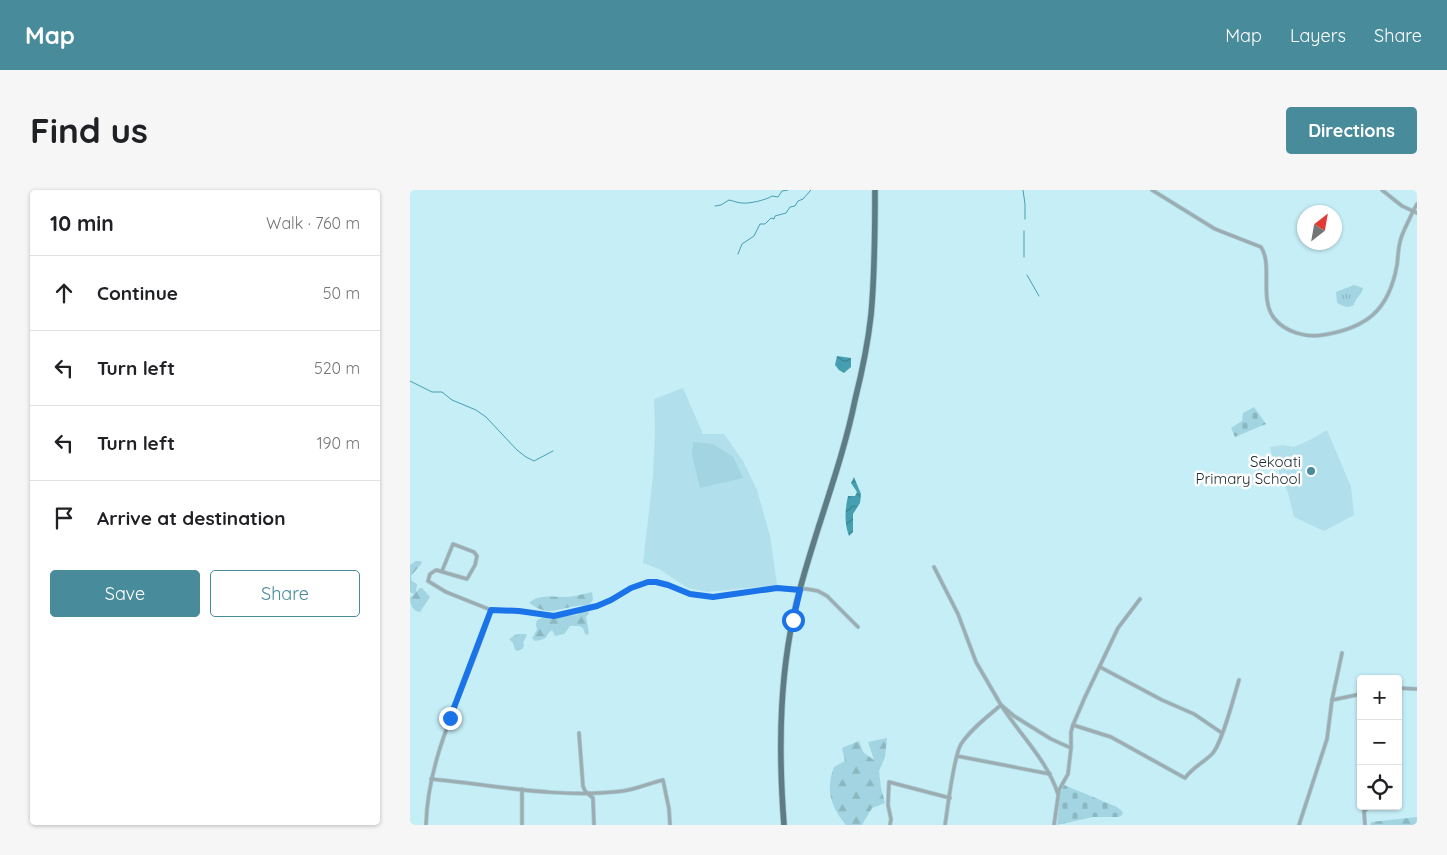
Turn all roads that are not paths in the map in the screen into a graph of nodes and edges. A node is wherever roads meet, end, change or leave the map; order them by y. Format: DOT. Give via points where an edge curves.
graph roads {
  1 [pos="875,190"];
  2 [pos="1152,190"];
  3 [pos="1382,190"];
  4 [pos="1417,204"];
  5 [pos="1415,212"];
  6 [pos="934,567"];
  7 [pos="442,571"];
  8 [pos="800,590"];
  9 [pos="1140,599"];
  10 [pos="491,610"];
  11 [pos="858,627"];
  12 [pos="1342,653"];
  13 [pos="1100,667"];
  14 [pos="1239,680"];
  15 [pos="1402,688"];
  16 [pos="1417,689"];
  17 [pos="1357,695"];
  18 [pos="1332,700"];
  19 [pos="1001,705"];
  20 [pos="1073,725"];
  21 [pos="579,733"];
  22 [pos="1222,733"];
  23 [pos="1071,748"];
  24 [pos="957,756"];
  25 [pos="1050,774"];
  26 [pos="431,779"];
  27 [pos="522,789"];
  28 [pos="590,794"];
  29 [pos="1058,795"];
  30 [pos="950,798"];
  31 [pos="1365,810"];
  32 [pos="426,825"];
  33 [pos="522,825"];
  34 [pos="594,825"];
  35 [pos="670,825"];
  36 [pos="784,825"];
  37 [pos="890,825"];
  38 [pos="945,825"];
  39 [pos="1054,825"];
  40 [pos="1299,825"];
  41 [pos="1365,825"];
  1 -- 8 [label="main road" via="871,315 865,349 845,441"];
  2 -- 5 [label="street" via="1215,229 1261,248 1272,315 1290,330 1314,336 1356,326 1376,313 1390,291 1400,240"];
  3 -- 5 [label="street"];
  4 -- 5 [label="street"];
  6 -- 19 [label="street" via="958,614 976,662"];
  7 -- 7 [label="street" via="453,544 477,556 467,579"];
  7 -- 10 [label="street" via="430,574 428,582"];
  8 -- 10 [label="street" via="777,588 713,597 648,582 597,606 554,616"];
  8 -- 11 [label="street" via="807,588 827,596"];
  8 -- 36 [label="main road" via="782,702 780,752"];
  9 -- 13 [label="street" via="1118,628"];
  10 -- 26 [label="street" via="450,718"];
  12 -- 18 [label="street"];
  13 -- 20 [label="street"];
  13 -- 22 [label="street" via="1194,714"];
  14 -- 22 [label="street"];
  15 -- 16 [label="street"];
  17 -- 18 [label="street"];
  18 -- 40 [label="street" via="1328,740"];
  19 -- 23 [label="street" via="1051,740"];
  19 -- 24 [label="street" via="973,730"];
  19 -- 25 [label="street"];
  20 -- 22 [label="street" via="1118,740 1186,778 1213,753"];
  20 -- 23 [label="street"];
  21 -- 28 [label="street" via="583,786"];
  23 -- 29 [label="street" via="1068,774"];
  24 -- 25 [label="street"];
  24 -- 30 [label="street"];
  25 -- 29 [label="street"];
  26 -- 27 [label="street"];
  26 -- 32 [label="street"];
  27 -- 28 [label="street"];
  27 -- 33 [label="street"];
  28 -- 34 [label="street"];
  28 -- 35 [label="street" via="624,791 663,780"];
  29 -- 39 [label="street"];
  30 -- 37 [label="street" via="889,782"];
  30 -- 38 [label="street"];
  31 -- 41 [label="street"];
}
